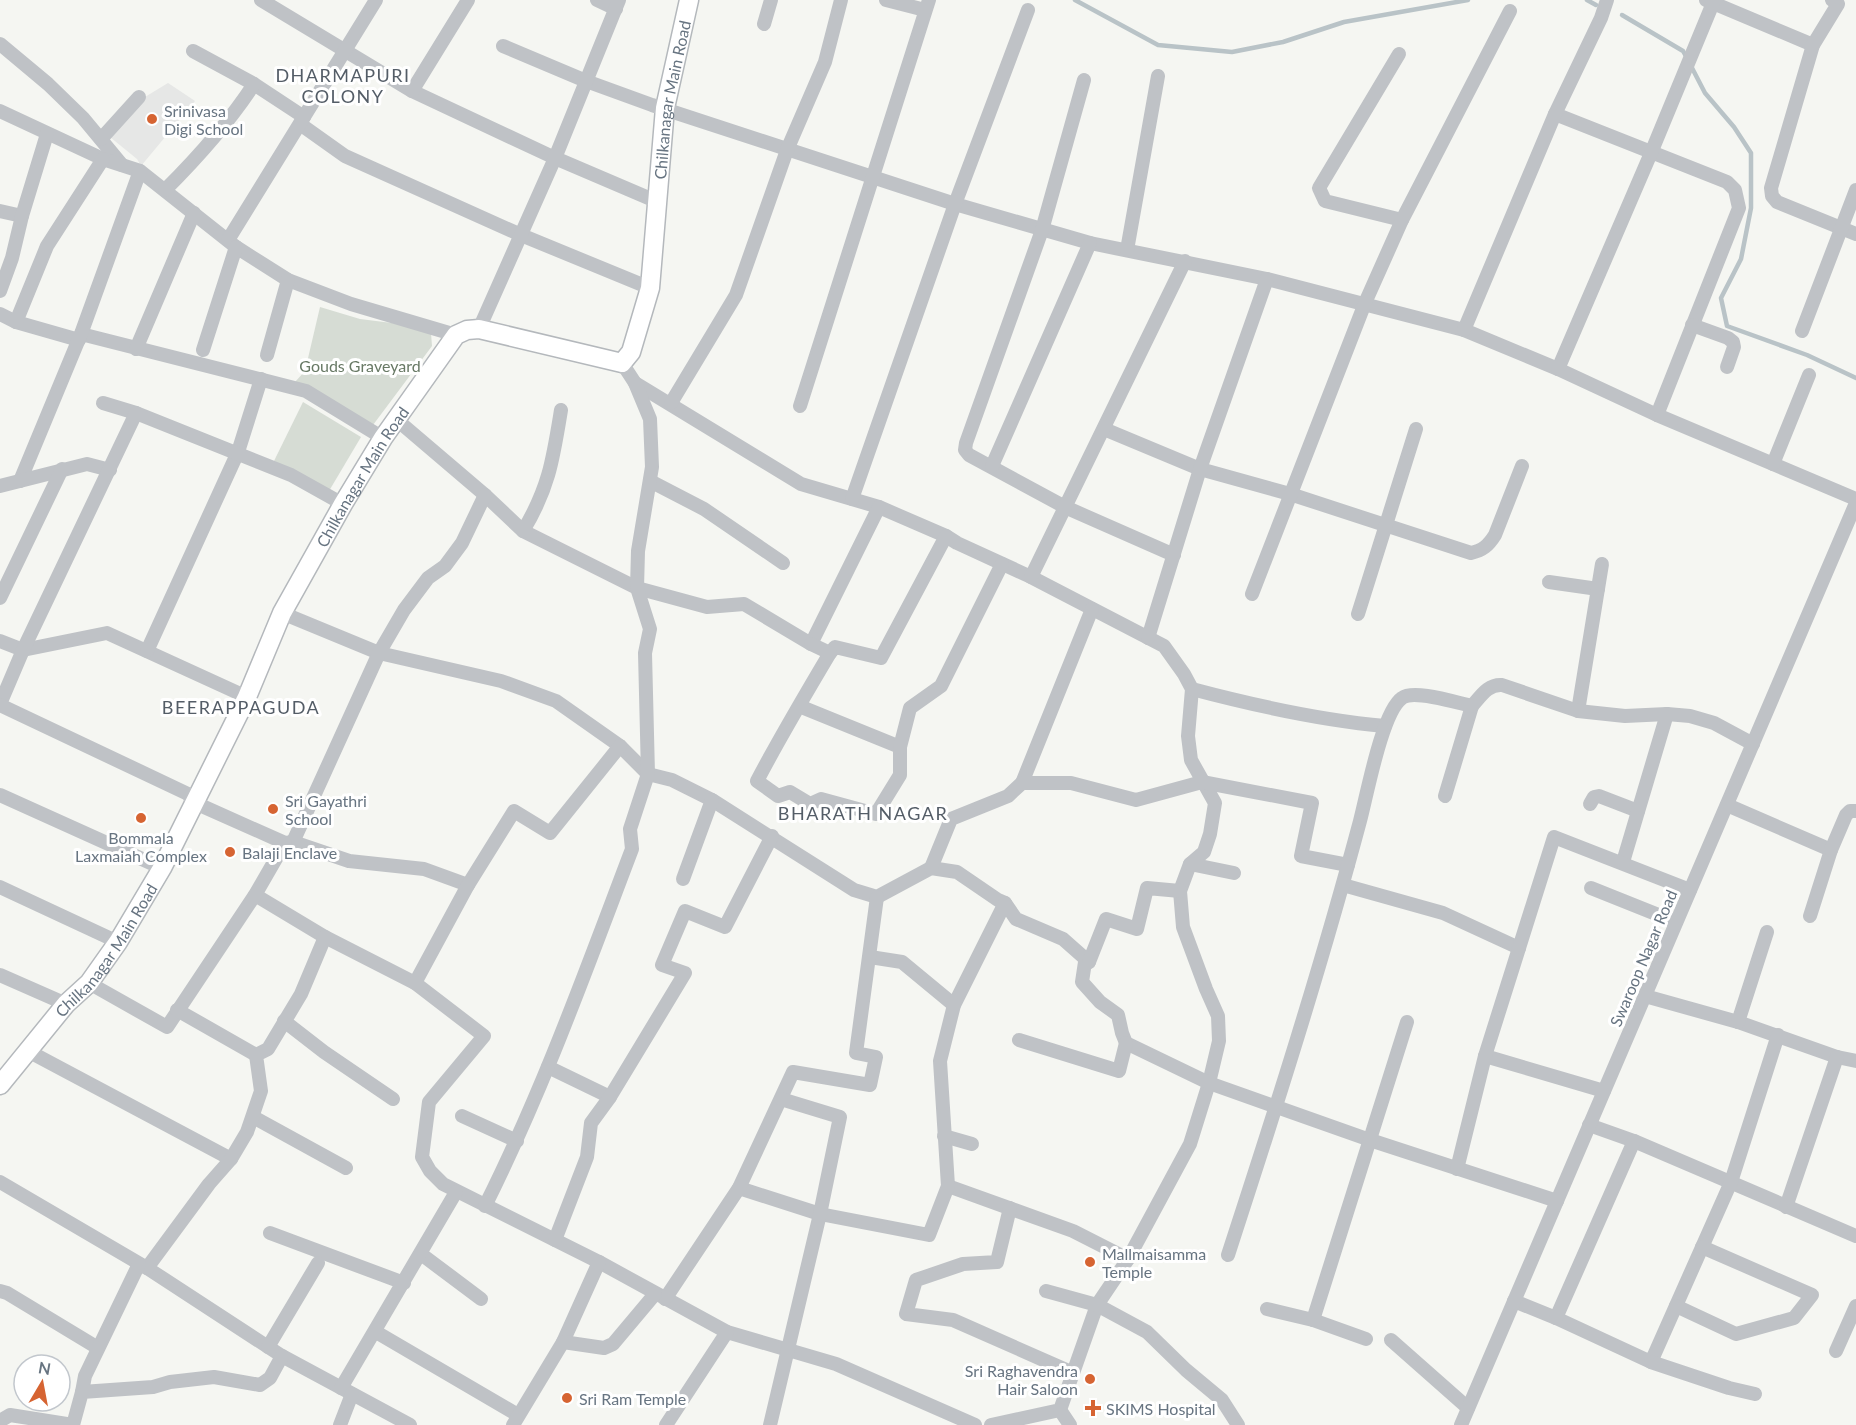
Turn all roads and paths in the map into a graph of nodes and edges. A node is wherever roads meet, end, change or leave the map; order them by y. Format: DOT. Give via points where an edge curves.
graph roads {
  1 [pos="261,0"];
  2 [pos="376,0"];
  3 [pos="468,0"];
  4 [pos="597,0"];
  5 [pos="689,0"];
  6 [pos="771,0"];
  7 [pos="841,0"];
  8 [pos="886,0"];
  9 [pos="1607,0"];
  10 [pos="1832,0"];
  11 [pos="1710,1"];
  12 [pos="617,4"];
  13 [pos="927,5"];
  14 [pos="1028,9"];
  15 [pos="1510,11"];
  16 [pos="764,24"];
  17 [pos="0,44"];
  18 [pos="1813,45"];
  19 [pos="503,46"];
  20 [pos="193,51"];
  21 [pos="346,51"];
  22 [pos="1399,54"];
  23 [pos="1158,76"];
  24 [pos="1084,80"];
  25 [pos="586,81"];
  26 [pos="254,84"];
  27 [pos="412,91"];
  28 [pos="139,97"];
  29 [pos="665,108"];
  30 [pos="0,111"];
  31 [pos="1555,114"];
  32 [pos="302,121"];
  33 [pos="47,134"];
  34 [pos="101,139"];
  35 [pos="787,150"];
  36 [pos="1652,153"];
  37 [pos="555,158"];
  38 [pos="103,159"];
  39 [pos="122,165"];
  40 [pos="140,171"];
  41 [pos="871,178"];
  42 [pos="165,190"];
  43 [pos="1856,190"];
  44 [pos="658,202"];
  45 [pos="955,204"];
  46 [pos="0,211"];
  47 [pos="194,213"];
  48 [pos="22,216"];
  49 [pos="1402,220"];
  50 [pos="1840,228"];
  51 [pos="1042,230"];
  52 [pos="1856,234"];
  53 [pos="521,235"];
  54 [pos="1090,243"];
  55 [pos="232,244"];
  56 [pos="1127,250"];
  57 [pos="6,256"];
  58 [pos="1185,261"];
  59 [pos="1267,279"];
  60 [pos="288,280"];
  61 [pos="650,288"];
  62 [pos="0,291"];
  63 [pos="1365,303"];
  64 [pos="1,319"];
  65 [pos="16,322"];
  66 [pos="1692,325"];
  67 [pos="479,329"];
  68 [pos="1464,330"];
  69 [pos="1802,330"];
  70 [pos="456,335"];
  71 [pos="80,337"];
  72 [pos="136,349"];
  73 [pos="203,350"];
  74 [pos="267,355"];
  75 [pos="622,363"];
  76 [pos="1727,367"];
  77 [pos="1558,369"];
  78 [pos="1809,375"];
  79 [pos="261,379"];
  80 [pos="635,383"];
  81 [pos="104,403"];
  82 [pos="671,403"];
  83 [pos="800,406"];
  84 [pos="561,410"];
  85 [pos="136,413"];
  86 [pos="1657,415"];
  87 [pos="397,420"];
  88 [pos="1104,429"];
  89 [pos="1416,429"];
  90 [pos="383,438"];
  91 [pos="238,452"];
  92 [pos="1773,464"];
  93 [pos="992,466"];
  94 [pos="1522,466"];
  95 [pos="1200,469"];
  96 [pos="62,470"];
  97 [pos="110,470"];
  98 [pos="650,480"];
  99 [pos="20,481"];
  100 [pos="0,486"];
  101 [pos="1290,494"];
  102 [pos="485,495"];
  103 [pos="852,499"];
  104 [pos="1856,502"];
  105 [pos="343,504"];
  106 [pos="879,507"];
  107 [pos="1065,507"];
  108 [pos="1384,525"];
  109 [pos="523,531"];
  110 [pos="946,536"];
  111 [pos="1174,555"];
  112 [pos="783,563"];
  113 [pos="1002,564"];
  114 [pos="1602,564"];
  115 [pos="1031,577"];
  116 [pos="1549,582"];
  117 [pos="637,588"];
  118 [pos="1598,590"];
  119 [pos="1252,594"];
  120 [pos="0,598"];
  121 [pos="1092,609"];
  122 [pos="282,612"];
  123 [pos="1358,614"];
  124 [pos="1148,638"];
  125 [pos="0,641"];
  126 [pos="811,644"];
  127 [pos="23,650"];
  128 [pos="147,651"];
  129 [pos="379,653"];
  130 [pos="830,653"];
  131 [pos="1192,689"];
  132 [pos="247,697"];
  133 [pos="0,704"];
  134 [pos="799,706"];
  135 [pos="1472,706"];
  136 [pos="1578,711"];
  137 [pos="1666,714"];
  138 [pos="1385,726"];
  139 [pos="1753,744"];
  140 [pos="620,746"];
  141 [pos="900,747"];
  142 [pos="648,774"];
  143 [pos="1202,782"];
  144 [pos="1022,783"];
  145 [pos="0,795"];
  146 [pos="1445,796"];
  147 [pos="712,800"];
  148 [pos="193,802"];
  149 [pos="1590,804"];
  150 [pos="1727,805"];
  151 [pos="1638,811"];
  152 [pos="1856,811"];
  153 [pos="772,836"];
  154 [pos="289,842"];
  155 [pos="1831,850"];
  156 [pos="1623,862"];
  157 [pos="1190,864"];
  158 [pos="1348,865"];
  159 [pos="931,867"];
  160 [pos="162,868"];
  161 [pos="1234,873"];
  162 [pos="683,879"];
  163 [pos="468,885"];
  164 [pos="1343,885"];
  165 [pos="0,887"];
  166 [pos="1591,888"];
  167 [pos="1690,890"];
  168 [pos="1180,891"];
  169 [pos="255,896"];
  170 [pos="877,897"];
  171 [pos="1005,903"];
  172 [pos="1810,915"];
  173 [pos="1676,922"];
  174 [pos="1767,932"];
  175 [pos="325,937"];
  176 [pos="118,942"];
  177 [pos="1519,948"];
  178 [pos="870,957"];
  179 [pos="1089,962"];
  180 [pos="0,975"];
  181 [pos="88,983"];
  182 [pos="416,983"];
  183 [pos="1645,996"];
  184 [pos="66,1004"];
  185 [pos="954,1005"];
  186 [pos="177,1010"];
  187 [pos="284,1021"];
  188 [pos="1407,1022"];
  189 [pos="1738,1022"];
  190 [pos="1779,1035"];
  191 [pos="1019,1040"];
  192 [pos="1126,1043"];
  193 [pos="28,1051"];
  194 [pos="256,1055"];
  195 [pos="1485,1056"];
  196 [pos="1838,1057"];
  197 [pos="1856,1061"];
  198 [pos="548,1067"];
  199 [pos="4,1075"];
  200 [pos="1209,1083"];
  201 [pos="1604,1091"];
  202 [pos="610,1097"];
  203 [pos="781,1098"];
  204 [pos="393,1099"];
  205 [pos="1276,1107"];
  206 [pos="462,1116"];
  207 [pos="253,1117"];
  208 [pos="1589,1125"];
  209 [pos="944,1136"];
  210 [pos="1370,1140"];
  211 [pos="517,1141"];
  212 [pos="1634,1141"];
  213 [pos="972,1144"];
  214 [pos="231,1159"];
  215 [pos="345,1168"];
  216 [pos="1457,1169"];
  217 [pos="0,1182"];
  218 [pos="1731,1182"];
  219 [pos="948,1186"];
  220 [pos="739,1188"];
  221 [pos="456,1192"];
  222 [pos="1557,1201"];
  223 [pos="485,1206"];
  224 [pos="1786,1207"];
  225 [pos="1010,1208"];
  226 [pos="820,1214"];
  227 [pos="270,1233"];
  228 [pos="1856,1236"];
  229 [pos="555,1240"];
  230 [pos="1702,1247"];
  231 [pos="421,1254"];
  232 [pos="1228,1255"];
  233 [pos="1128,1259"];
  234 [pos="599,1262"];
  235 [pos="318,1263"];
  236 [pos="143,1266"];
  237 [pos="404,1283"];
  238 [pos="0,1291"];
  239 [pos="1046,1291"];
  240 [pos="660,1297"];
  241 [pos="481,1299"];
  242 [pos="1514,1301"];
  243 [pos="1097,1305"];
  244 [pos="1676,1306"];
  245 [pos="1856,1306"];
  246 [pos="1267,1309"];
  247 [pos="1556,1318"];
  248 [pos="1312,1320"];
  249 [pos="376,1332"];
  250 [pos="727,1332"];
  251 [pos="1366,1339"];
  252 [pos="1391,1340"];
  253 [pos="563,1342"];
  254 [pos="268,1347"];
  255 [pos="98,1348"];
  256 [pos="788,1348"];
  257 [pos="1836,1351"];
  258 [pos="282,1356"];
  259 [pos="1651,1362"];
  260 [pos="1073,1373"];
  261 [pos="347,1391"];
  262 [pos="82,1392"];
  263 [pos="1755,1394"];
  264 [pos="1468,1408"];
  265 [pos="1060,1410"];
  266 [pos="515,1420"];
  267 [pos="0,1421"];
  268 [pos="340,1425"];
  269 [pos="410,1425"];
  270 [pos="666,1425"];
  271 [pos="770,1425"];
  272 [pos="975,1425"];
  273 [pos="990,1425"];
  274 [pos="1070,1425"];
  275 [pos="1238,1425"];
  276 [pos="1461,1425"];
  1 -- 21 [label="street"];
  2 -- 21 [label="street"];
  3 -- 27 [label="street"];
  4 -- 12 [label="street"];
  5 -- 29 [label="main road, Chilkanagar Main Road"];
  6 -- 16 [label="street"];
  7 -- 35 [label="street" via="825,62"];
  8 -- 13 [label="street"];
  9 -- 31 [label="street"];
  10 -- 18 [label="street" via="1838,4"];
  11 -- 18 [label="street"];
  11 -- 36 [label="street"];
  12 -- 25 [label="street"];
  13 -- 41 [label="street"];
  14 -- 45 [label="street"];
  15 -- 49 [label="street"];
  17 -- 34 [label="street" via="48,84"];
  18 -- 50 [label="street" via="1771,188 1772,196 1777,202"];
  19 -- 25 [label="street"];
  20 -- 26 [label="street"];
  21 -- 27 [label="street"];
  21 -- 32 [label="street"];
  22 -- 49 [label="street" via="1319,188 1325,201"];
  23 -- 56 [label="street"];
  24 -- 51 [label="street"];
  25 -- 29 [label="street"];
  25 -- 37 [label="street"];
  26 -- 32 [label="street"];
  26 -- 42 [label="street" via="208,145"];
  27 -- 37 [label="street"];
  28 -- 34 [label="street"];
  29 -- 35 [label="street"];
  29 -- 44 [label="main road, Chilkanagar Main Road"];
  30 -- 33 [label="street"];
  31 -- 36 [label="street"];
  31 -- 68 [label="street"];
  32 -- 53 [label="street" via="345,156"];
  32 -- 55 [label="street"];
  33 -- 38 [label="street"];
  33 -- 48 [label="street"];
  34 -- 39 [label="street"];
  35 -- 41 [label="street"];
  35 -- 82 [label="street" via="736,295"];
  36 -- 66 [label="street" via="1727,182 1738,199 1739,208"];
  36 -- 77 [label="street"];
  37 -- 44 [label="street"];
  37 -- 53 [label="street"];
  38 -- 39 [label="street"];
  38 -- 65 [label="street" via="47,246"];
  39 -- 40 [label="street"];
  40 -- 42 [label="street"];
  40 -- 71 [label="street"];
  41 -- 45 [label="street"];
  41 -- 83 [label="street"];
  42 -- 47 [label="street"];
  43 -- 50 [label="street"];
  44 -- 61 [label="main road, Chilkanagar Main Road"];
  45 -- 51 [label="street"];
  45 -- 103 [label="street"];
  46 -- 48 [label="street"];
  47 -- 55 [label="street"];
  47 -- 72 [label="street"];
  48 -- 57 [label="street"];
  49 -- 63 [label="street"];
  50 -- 52 [label="street"];
  50 -- 69 [label="street"];
  51 -- 54 [label="street"];
  51 -- 93 [label="street" via="966,443 969,455"];
  53 -- 61 [label="street"];
  53 -- 67 [label="street"];
  54 -- 56 [label="street"];
  54 -- 93 [label="street"];
  55 -- 60 [label="street"];
  55 -- 73 [label="street"];
  56 -- 58 [label="street"];
  57 -- 62 [label="street"];
  58 -- 59 [label="street"];
  58 -- 88 [label="street"];
  59 -- 63 [label="street"];
  59 -- 95 [label="street"];
  60 -- 70 [label="street" via="351,304"];
  60 -- 74 [label="street"];
  61 -- 75 [label="main road, Chilkanagar Main Road" via="631,352"];
  63 -- 68 [label="street"];
  63 -- 101 [label="street"];
  64 -- 65 [label="street"];
  65 -- 71 [label="street"];
  66 -- 76 [label="street" via="1733,342"];
  66 -- 86 [label="street"];
  67 -- 70 [label="main road"];
  67 -- 75 [label="main road"];
  68 -- 77 [label="street"];
  70 -- 87 [label="main road, Chilkanagar Main Road"];
  71 -- 72 [label="street"];
  71 -- 99 [label="street"];
  72 -- 79 [label="street"];
  75 -- 80 [label="street"];
  77 -- 86 [label="street"];
  78 -- 92 [label="street"];
  79 -- 90 [label="street" via="306,391"];
  79 -- 91 [label="street"];
  80 -- 82 [label="street"];
  80 -- 98 [label="street" via="650,419"];
  81 -- 85 [label="street"];
  82 -- 103 [label="street" via="801,484"];
  84 -- 109 [label="street" via="551,471 538,506"];
  85 -- 91 [label="street"];
  85 -- 97 [label="street"];
  86 -- 92 [label="street"];
  87 -- 90 [label="main road, Chilkanagar Main Road"];
  87 -- 102 [label="street"];
  88 -- 95 [label="street"];
  88 -- 107 [label="street"];
  89 -- 108 [label="street"];
  90 -- 105 [label="main road, Chilkanagar Main Road"];
  91 -- 105 [label="street"];
  91 -- 128 [label="street"];
  92 -- 104 [label="street"];
  93 -- 107 [label="street"];
  94 -- 108 [label="street" via="1495,535 1482,550 1471,553"];
  95 -- 101 [label="street"];
  95 -- 111 [label="street"];
  96 -- 97 [label="street" via="87,464"];
  96 -- 99 [label="street"];
  96 -- 120 [label="street"];
  97 -- 127 [label="street"];
  98 -- 112 [label="street" via="704,509"];
  98 -- 117 [label="street" via="638,551"];
  99 -- 100 [label="street"];
  101 -- 108 [label="street"];
  101 -- 119 [label="street"];
  102 -- 109 [label="street"];
  102 -- 129 [label="street" via="462,543 445,566 428,578"];
  103 -- 106 [label="street"];
  104 -- 139 [label="street, Swaroop Nagar Road"];
  105 -- 122 [label="main road, Chilkanagar Main Road"];
  106 -- 110 [label="street"];
  106 -- 126 [label="street"];
  107 -- 111 [label="street"];
  107 -- 115 [label="street"];
  108 -- 123 [label="street"];
  109 -- 117 [label="street"];
  110 -- 113 [label="street"];
  110 -- 130 [label="street" via="881,657 834,647"];
  111 -- 124 [label="street"];
  113 -- 115 [label="street"];
  113 -- 141 [label="street" via="941,686 910,708"];
  114 -- 118 [label="street"];
  115 -- 121 [label="street"];
  116 -- 118 [label="street"];
  117 -- 126 [label="street" via="706,607 744,604"];
  117 -- 142 [label="street" via="650,629 645,653"];
  118 -- 136 [label="street"];
  121 -- 124 [label="street"];
  121 -- 144 [label="street"];
  122 -- 129 [label="street"];
  122 -- 132 [label="main road, Chilkanagar Main Road"];
  124 -- 131 [label="street" via="1164,646"];
  125 -- 127 [label="street"];
  126 -- 130 [label="street"];
  127 -- 128 [label="street" via="107,633"];
  127 -- 133 [label="street"];
  128 -- 132 [label="street"];
  129 -- 140 [label="street" via="501,681 556,701"];
  129 -- 154 [label="street"];
  130 -- 134 [label="street"];
  131 -- 138 [label="street" via="1291,714"];
  131 -- 143 [label="street" via="1188,736 1191,760"];
  132 -- 148 [label="main road, Chilkanagar Main Road"];
  133 -- 148 [label="street" via="188,794"];
  134 -- 141 [label="street"];
  134 -- 141 [label="street" via="757,781 778,796 790,792 810,804 821,799 876,814 900,775"];
  135 -- 136 [label="street" via="1490,687 1502,685"];
  135 -- 138 [label="street" via="1412,694 1399,700"];
  135 -- 146 [label="street"];
  136 -- 137 [label="street" via="1625,716"];
  137 -- 139 [label="street" via="1714,723"];
  137 -- 151 [label="street"];
  138 -- 158 [label="street"];
  139 -- 150 [label="street, Swaroop Nagar Road"];
  140 -- 142 [label="street"];
  140 -- 163 [label="street" via="550,833 514,811"];
  142 -- 147 [label="street" via="672,780"];
  142 -- 198 [label="street" via="630,830 632,849"];
  143 -- 144 [label="street" via="1136,800 1071,783"];
  143 -- 157 [label="street" via="1215,803 1204,852"];
  143 -- 158 [label="street" via="1312,803 1300,856"];
  144 -- 159 [label="street" via="1008,796 951,819"];
  145 -- 160 [label="street"];
  147 -- 153 [label="street"];
  147 -- 162 [label="street"];
  148 -- 154 [label="street"];
  148 -- 160 [label="main road, Chilkanagar Main Road"];
  149 -- 151 [label="street" via="1599,795"];
  150 -- 155 [label="street"];
  150 -- 167 [label="street, Swaroop Nagar Road"];
  151 -- 156 [label="street"];
  152 -- 155 [label="street" via="1846,815"];
  153 -- 170 [label="street" via="854,890"];
  153 -- 202 [label="street" via="725,927 685,911 662,965 685,973"];
  154 -- 163 [label="street" via="349,861 424,869"];
  154 -- 169 [label="street"];
  155 -- 172 [label="street"];
  156 -- 167 [label="street"];
  156 -- 177 [label="street" via="1554,837"];
  157 -- 161 [label="street"];
  157 -- 168 [label="street"];
  158 -- 164 [label="street"];
  159 -- 170 [label="street"];
  159 -- 171 [label="street" via="957,872"];
  160 -- 176 [label="main road, Chilkanagar Main Road"];
  163 -- 182 [label="street"];
  164 -- 177 [label="street" via="1443,913"];
  164 -- 205 [label="street"];
  165 -- 176 [label="street"];
  166 -- 173 [label="street"];
  167 -- 173 [label="street, Swaroop Nagar Road"];
  168 -- 179 [label="street" via="1147,888 1137,929 1106,919"];
  168 -- 200 [label="street" via="1183,927 1218,1016 1219,1041"];
  169 -- 175 [label="street"];
  169 -- 186 [label="street"];
  170 -- 178 [label="street"];
  171 -- 179 [label="street" via="1016,918 1063,939"];
  171 -- 185 [label="street"];
  173 -- 183 [label="street, Swaroop Nagar Road"];
  174 -- 189 [label="street"];
  175 -- 182 [label="street"];
  175 -- 187 [label="street" via="301,994"];
  176 -- 181 [label="main road, Chilkanagar Main Road"];
  177 -- 195 [label="street"];
  178 -- 185 [label="street" via="902,962"];
  178 -- 203 [label="street" via="856,1053 876,1057 870,1086 793,1072"];
  179 -- 192 [label="street" via="1085,962 1082,982 1118,1016"];
  180 -- 184 [label="street"];
  181 -- 184 [label="main road, Chilkanagar Main Road"];
  181 -- 186 [label="street" via="167,1027"];
  182 -- 221 [label="street" via="484,1036 429,1102 422,1157 430,1171"];
  183 -- 189 [label="street"];
  183 -- 201 [label="street, Swaroop Nagar Road"];
  184 -- 193 [label="main road, Chilkanagar Main Road"];
  185 -- 209 [label="street" via="939,1067"];
  186 -- 194 [label="street"];
  187 -- 194 [label="street" via="268,1049"];
  187 -- 204 [label="street"];
  188 -- 210 [label="street"];
  189 -- 190 [label="street"];
  190 -- 196 [label="street"];
  190 -- 218 [label="street"];
  191 -- 192 [label="street" via="1119,1071"];
  192 -- 200 [label="street"];
  193 -- 199 [label="main road, Chilkanagar Main Road"];
  193 -- 214 [label="street"];
  194 -- 207 [label="street" via="261,1091"];
  195 -- 201 [label="street"];
  195 -- 216 [label="street"];
  196 -- 197 [label="street"];
  196 -- 224 [label="street"];
  198 -- 202 [label="street"];
  198 -- 211 [label="street"];
  200 -- 205 [label="street"];
  200 -- 233 [label="street" via="1190,1144"];
  201 -- 208 [label="street, Swaroop Nagar Road"];
  202 -- 229 [label="street" via="591,1123 587,1156"];
  203 -- 220 [label="street"];
  203 -- 226 [label="street" via="840,1117"];
  205 -- 210 [label="street"];
  205 -- 232 [label="street"];
  206 -- 211 [label="street"];
  207 -- 214 [label="street"];
  207 -- 215 [label="street"];
  208 -- 212 [label="street"];
  208 -- 222 [label="street, Swaroop Nagar Road"];
  209 -- 213 [label="street"];
  209 -- 219 [label="street"];
  210 -- 216 [label="street"];
  210 -- 248 [label="street"];
  211 -- 223 [label="street"];
  212 -- 218 [label="street"];
  212 -- 247 [label="street"];
  214 -- 236 [label="street"];
  216 -- 222 [label="street"];
  217 -- 236 [label="street"];
  218 -- 224 [label="street"];
  218 -- 230 [label="street"];
  219 -- 225 [label="street"];
  219 -- 226 [label="street" via="929,1235"];
  220 -- 226 [label="street"];
  220 -- 240 [label="street"];
  221 -- 223 [label="street"];
  221 -- 231 [label="street"];
  222 -- 242 [label="street, Swaroop Nagar Road"];
  223 -- 229 [label="street"];
  224 -- 228 [label="street"];
  225 -- 233 [label="street" via="1073,1231"];
  225 -- 260 [label="street" via="997,1262 963,1264 916,1280 906,1314 953,1320"];
  226 -- 256 [label="street"];
  227 -- 237 [label="street"];
  229 -- 234 [label="street"];
  230 -- 244 [label="street"];
  230 -- 244 [label="street" via="1812,1295 1794,1318 1736,1334"];
  231 -- 237 [label="street"];
  231 -- 241 [label="street"];
  233 -- 243 [label="street"];
  234 -- 240 [label="street"];
  234 -- 253 [label="street"];
  235 -- 254 [label="street"];
  236 -- 254 [label="street"];
  236 -- 255 [label="street"];
  237 -- 249 [label="street"];
  238 -- 255 [label="street"];
  239 -- 243 [label="street"];
  240 -- 250 [label="street"];
  240 -- 253 [label="street" via="613,1344 604,1348"];
  242 -- 247 [label="street"];
  242 -- 264 [label="street, Swaroop Nagar Road"];
  243 -- 260 [label="street"];
  243 -- 275 [label="street" via="1147,1332 1222,1400"];
  244 -- 259 [label="street"];
  245 -- 257 [label="street"];
  246 -- 248 [label="street"];
  247 -- 259 [label="street"];
  248 -- 251 [label="street"];
  249 -- 261 [label="street"];
  249 -- 266 [label="street"];
  250 -- 256 [label="street"];
  250 -- 270 [label="street"];
  252 -- 264 [label="street"];
  253 -- 266 [label="street"];
  254 -- 258 [label="street"];
  255 -- 262 [label="street"];
  256 -- 271 [label="street"];
  256 -- 272 [label="street" via="848,1369"];
  258 -- 261 [label="street"];
  258 -- 262 [label="street" via="270,1378 260,1385 214,1377 153,1387"];
  259 -- 263 [label="street"];
  260 -- 265 [label="street"];
  261 -- 268 [label="street"];
  261 -- 269 [label="street"];
  262 -- 267 [label="street" via="73,1425 10,1415"];
  264 -- 276 [label="street, Swaroop Nagar Road"];
  265 -- 273 [label="street"];
  265 -- 274 [label="street"];
}
